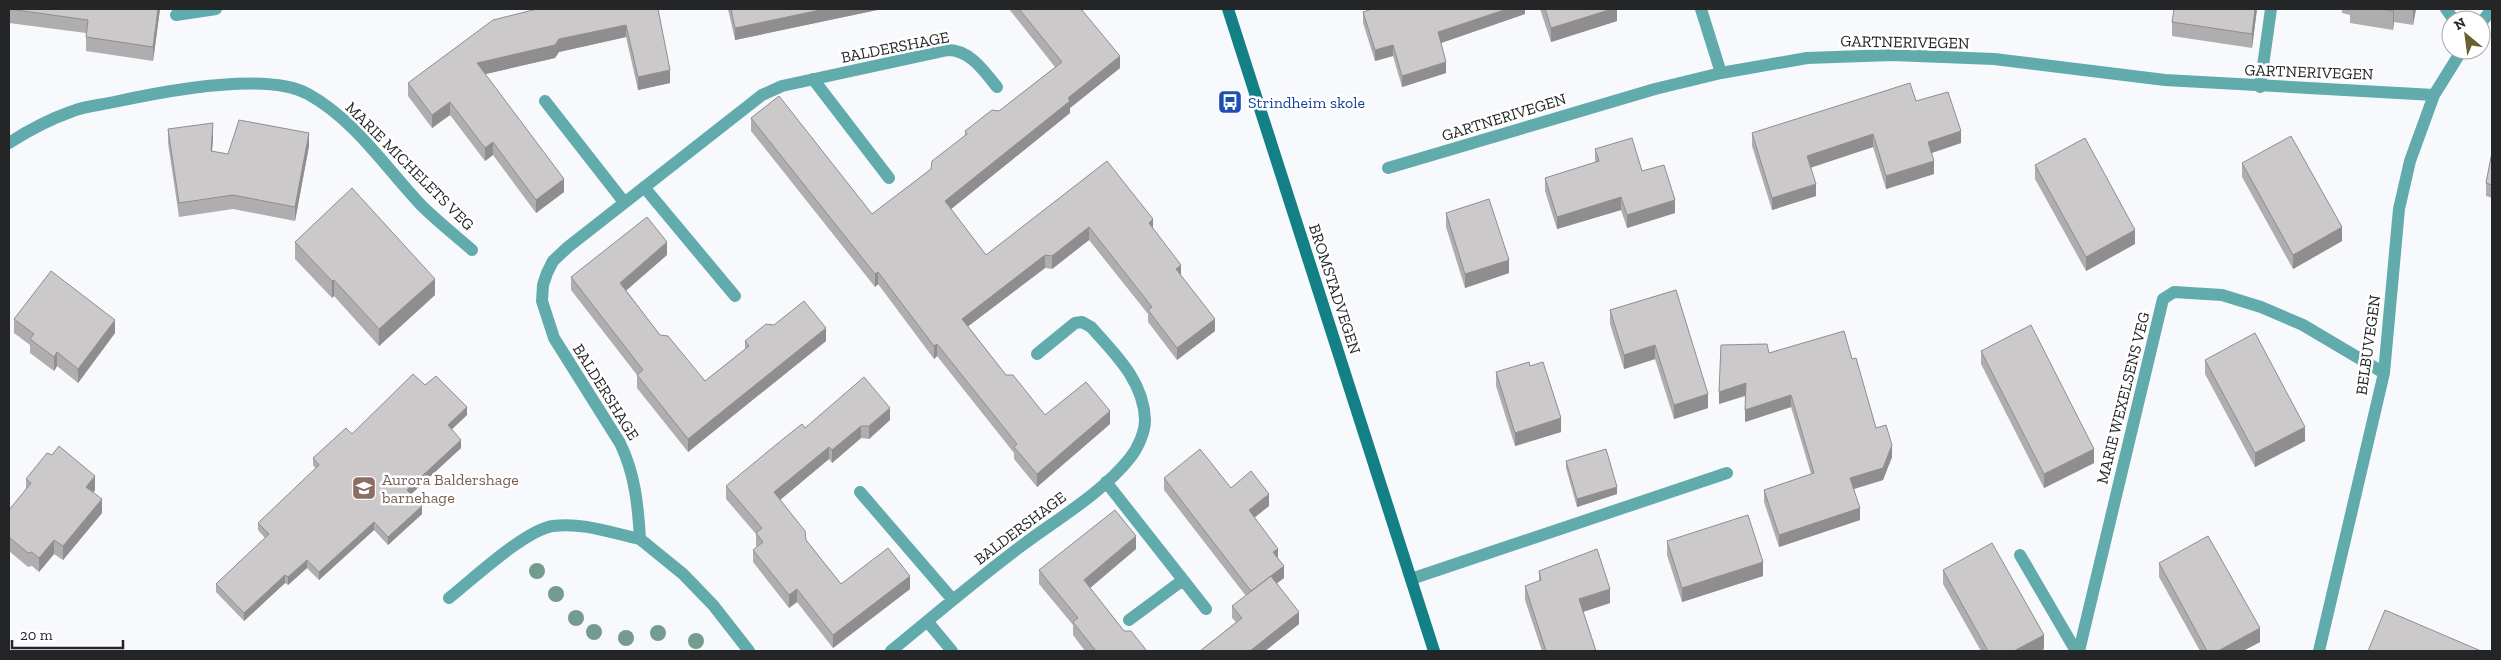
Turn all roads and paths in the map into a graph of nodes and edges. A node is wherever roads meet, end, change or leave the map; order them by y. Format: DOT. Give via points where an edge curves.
graph roads {
  1 [pos="216,9"];
  2 [pos="1228,9"];
  3 [pos="1701,9"];
  4 [pos="2271,9"];
  5 [pos="176,15"];
  6 [pos="2456,60"];
  7 [pos="1721,73"];
  8 [pos="813,79"];
  9 [pos="997,87"];
  10 [pos="2260,87"];
  11 [pos="2434,95"];
  12 [pos="545,101"];
  13 [pos="9,143"];
  14 [pos="1388,168"];
  15 [pos="889,178"];
  16 [pos="644,187"];
  17 [pos="624,202"];
  18 [pos="472,250"];
  19 [pos="734,296"];
  20 [pos="1037,354"];
  21 [pos="2384,373"];
  22 [pos="1727,473"];
  23 [pos="1106,482"];
  24 [pos="860,492"];
  25 [pos="640,539"];
  26 [pos="2020,555"];
  27 [pos="1183,580"];
  28 [pos="1411,580"];
  29 [pos="449,598"];
  30 [pos="953,600"];
  31 [pos="1206,608"];
  32 [pos="1129,620"];
  33 [pos="927,621"];
  34 [pos="749,651"];
  35 [pos="891,651"];
  36 [pos="952,651"];
  37 [pos="1434,651"];
  38 [pos="2078,651"];
  39 [pos="2319,651"];
  1 -- 5 [label="street"];
  2 -- 28 [label="main road, BROMSTADVEGEN"];
  3 -- 7 [label="street"];
  4 -- 10 [label="street"];
  6 -- 11 [label="street, BELBUVEGEN"];
  7 -- 10 [label="street, GARTNERIVEGEN" via="1807,58 1892,55 1994,60 2166,80"];
  7 -- 14 [label="street, GARTNERIVEGEN" via="1655,89"];
  8 -- 9 [label="street, BALDERSHAGE" via="958,50 977,64"];
  8 -- 15 [label="street"];
  8 -- 16 [label="street, BALDERSHAGE" via="782,86 762,95"];
  10 -- 11 [label="street, GARTNERIVEGEN"];
  11 -- 21 [label="street, BELBUVEGEN" via="2410,161 2399,209"];
  12 -- 17 [label="street"];
  13 -- 18 [label="street, MARIE MICHELETS VEG" via="35,126 74,110 196,87 236,84 284,86 306,93 352,128 422,205"];
  16 -- 17 [label="street, BALDERSHAGE"];
  16 -- 19 [label="street"];
  17 -- 25 [label="street, BALDERSHAGE" via="553,261 543,285 542,301 554,338 628,460 634,480"];
  20 -- 23 [label="street, BALDERSHAGE" via="1075,323 1082,322 1091,326 1134,378 1145,421 1141,438 1131,457"];
  21 -- 38 [label="street, MARIE WEXELSENS VEG" via="2303,325 2261,306 2222,295 2174,292 2163,299"];
  21 -- 39 [label="street, BELBUVEGEN"];
  22 -- 28 [label="street"];
  23 -- 27 [label="street"];
  23 -- 30 [label="street, BALDERSHAGE"];
  24 -- 30 [label="street"];
  25 -- 29 [label="street" via="581,526 552,526 527,537"];
  25 -- 34 [label="street" via="683,574"];
  26 -- 38 [label="street"];
  27 -- 31 [label="street"];
  27 -- 32 [label="street"];
  28 -- 37 [label="main road, BROMSTADVEGEN"];
  30 -- 33 [label="street, BALDERSHAGE"];
  33 -- 35 [label="street, BALDERSHAGE"];
  33 -- 36 [label="street"];
}
